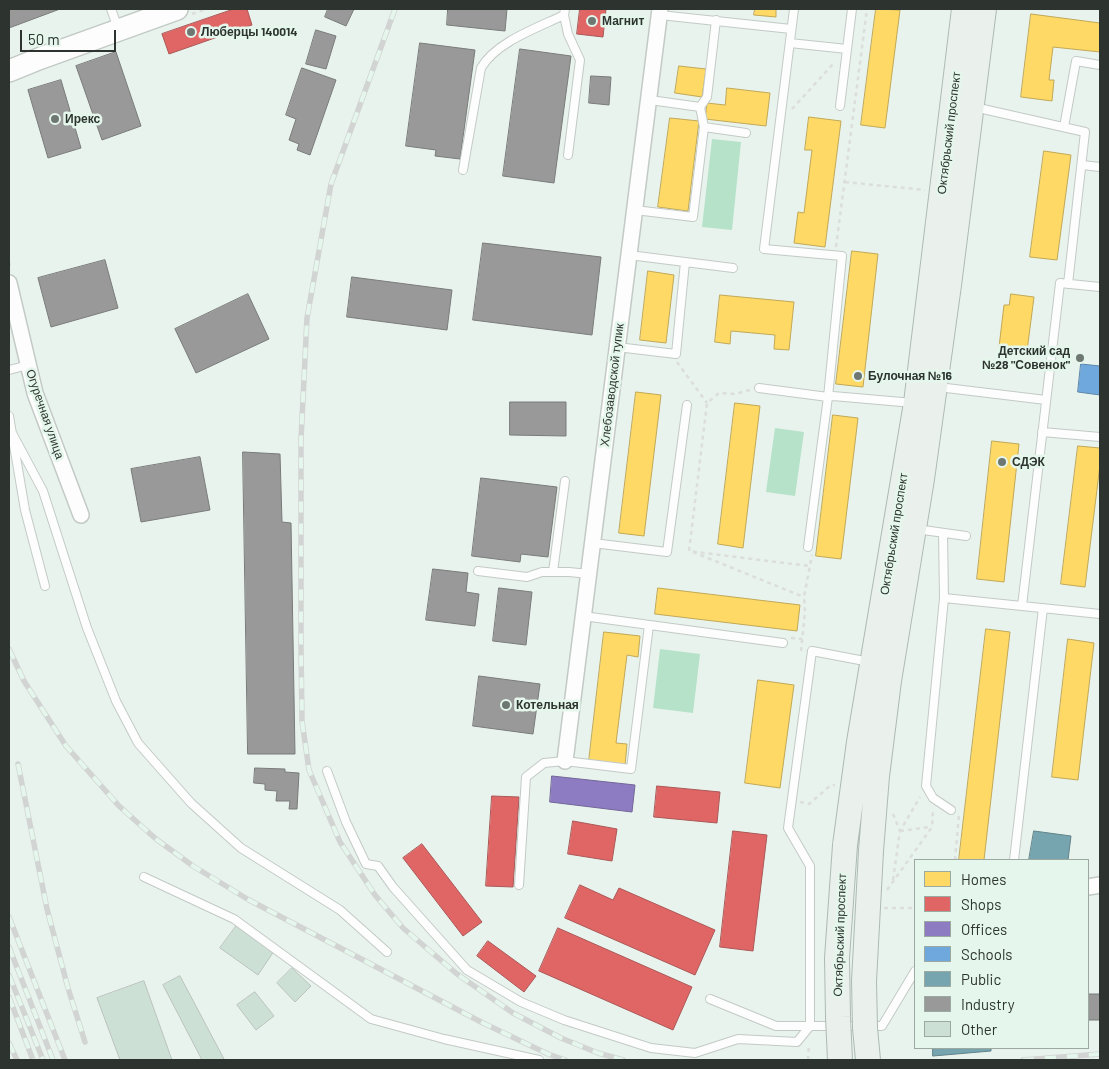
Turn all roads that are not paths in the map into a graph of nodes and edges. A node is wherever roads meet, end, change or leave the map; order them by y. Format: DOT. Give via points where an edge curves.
graph roads {
  1 [pos="111,9"];
  2 [pos="794,9"];
  3 [pos="852,9"];
  4 [pos="964,9"];
  5 [pos="984,9"];
  6 [pos="167,11"];
  7 [pos="564,12"];
  8 [pos="660,12"];
  9 [pos="716,20"];
  10 [pos="791,29"];
  11 [pos="118,30"];
  12 [pos="790,43"];
  13 [pos="847,49"];
  14 [pos="1100,65"];
  15 [pos="9,71"];
  16 [pos="650,100"];
  17 [pos="840,106"];
  18 [pos="972,106"];
  19 [pos="700,107"];
  20 [pos="704,127"];
  21 [pos="1064,127"];
  22 [pos="746,133"];
  23 [pos="568,155"];
  24 [pos="1082,165"];
  25 [pos="1100,167"];
  26 [pos="463,170"];
  27 [pos="634,210"];
  28 [pos="629,255"];
  29 [pos="685,262"];
  30 [pos="733,268"];
  31 [pos="9,283"];
  32 [pos="1068,284"];
  33 [pos="1100,287"];
  34 [pos="617,347"];
  35 [pos="28,365"];
  36 [pos="9,370"];
  37 [pos="934,387"];
  38 [pos="759,388"];
  39 [pos="828,397"];
  40 [pos="1046,400"];
  41 [pos="916,403"];
  42 [pos="687,405"];
  43 [pos="9,416"];
  44 [pos="1042,432"];
  45 [pos="12,433"];
  46 [pos="1100,437"];
  47 [pos="565,481"];
  48 [pos="81,515"];
  49 [pos="914,529"];
  50 [pos="943,533"];
  51 [pos="966,536"];
  52 [pos="593,543"];
  53 [pos="808,547"];
  54 [pos="478,571"];
  55 [pos="553,572"];
  56 [pos="589,574"];
  57 [pos="45,586"];
  58 [pos="944,598"];
  59 [pos="1022,606"];
  60 [pos="1043,608"];
  61 [pos="1100,614"];
  62 [pos="584,616"];
  63 [pos="649,625"];
  64 [pos="783,643"];
  65 [pos="872,662"];
  66 [pos="565,761"];
  67 [pos="326,771"];
  68 [pos="951,810"];
  69 [pos="1014,859"];
  70 [pos="144,877"];
  71 [pos="519,885"];
  72 [pos="387,952"];
  73 [pos="914,973"];
  74 [pos="710,999"];
  75 [pos="810,1026"];
  76 [pos="539,1060"];
  77 [pos="840,1060"];
  78 [pos="868,1060"];
  1 -- 11 [label="lane"];
  2 -- 10 [label="lane"];
  3 -- 13 [label="lane"];
  4 -- 41 [label="main road, Октябрьский проспект"];
  5 -- 18 [label="main road, Октябрьский проспект"];
  6 -- 11 [label="main road"];
  7 -- 23 [label="lane" via="568,34 580,60"];
  7 -- 26 [label="lane" via="505,44 485,61 481,68"];
  8 -- 9 [label="lane"];
  8 -- 16 [label="street, Хлебозаводской тупик"];
  9 -- 10 [label="lane"];
  9 -- 19 [label="lane" via="706,97"];
  10 -- 12 [label="lane"];
  11 -- 15 [label="main road"];
  12 -- 13 [label="lane"];
  12 -- 39 [label="lane" via="764,249 842,256"];
  13 -- 17 [label="lane"];
  14 -- 21 [label="lane" via="1076,61"];
  16 -- 19 [label="lane"];
  16 -- 27 [label="street, Хлебозаводской тупик"];
  18 -- 21 [label="lane"];
  18 -- 37 [label="main road, Октябрьский проспект"];
  19 -- 20 [label="lane"];
  20 -- 22 [label="lane"];
  20 -- 27 [label="lane" via="693,217"];
  21 -- 24 [label="lane" via="1085,132"];
  24 -- 25 [label="lane"];
  24 -- 32 [label="lane"];
  27 -- 28 [label="street, Хлебозаводской тупик"];
  28 -- 29 [label="lane"];
  28 -- 34 [label="street, Хлебозаводской тупик"];
  29 -- 30 [label="lane"];
  29 -- 34 [label="lane" via="676,354"];
  31 -- 35 [label="street, Огуречная улица"];
  32 -- 33 [label="lane"];
  32 -- 40 [label="lane" via="1060,283"];
  34 -- 52 [label="street, Хлебозаводской тупик"];
  35 -- 36 [label="lane"];
  35 -- 48 [label="street, Огуречная улица" via="35,393"];
  37 -- 40 [label="lane"];
  37 -- 49 [label="main road, Октябрьский проспект"];
  38 -- 39 [label="lane"];
  39 -- 41 [label="lane"];
  39 -- 53 [label="lane"];
  40 -- 44 [label="lane"];
  41 -- 65 [label="main road, Октябрьский проспект"];
  42 -- 52 [label="lane" via="667,552"];
  43 -- 45 [label="lane"];
  44 -- 46 [label="lane"];
  44 -- 59 [label="lane"];
  45 -- 57 [label="lane" via="24,510"];
  45 -- 72 [label="lane" via="43,491 87,628 116,701 138,743 191,803 241,848 340,910"];
  47 -- 55 [label="lane"];
  49 -- 50 [label="lane"];
  49 -- 78 [label="main road, Октябрьский проспект, bridge" via="877,776 864,981"];
  50 -- 51 [label="lane"];
  50 -- 58 [label="lane"];
  52 -- 56 [label="street, Хлебозаводской тупик"];
  54 -- 55 [label="lane" via="527,577"];
  55 -- 56 [label="lane"];
  56 -- 62 [label="street, Хлебозаводской тупик"];
  58 -- 59 [label="lane"];
  58 -- 68 [label="lane" via="926,786 933,798"];
  59 -- 60 [label="lane"];
  60 -- 61 [label="lane"];
  60 -- 69 [label="lane"];
  62 -- 63 [label="lane"];
  62 -- 66 [label="street, Хлебозаводской тупик"];
  63 -- 64 [label="lane"];
  63 -- 66 [label="lane" via="631,769"];
  65 -- 75 [label="lane" via="812,650 788,828 810,866"];
  65 -- 77 [label="main road, Октябрьский проспект, bridge" via="845,845 837,958"];
  66 -- 71 [label="lane" via="544,763 526,777"];
  67 -- 75 [label="lane" via="366,864 378,866 467,970 521,1002 564,1020 651,1048 695,1053 738,1039 797,1042"];
  70 -- 76 [label="lane" via="234,918 371,1019"];
  73 -- 75 [label="lane" via="882,1026"];
  74 -- 75 [label="lane" via="776,1026"];
}
